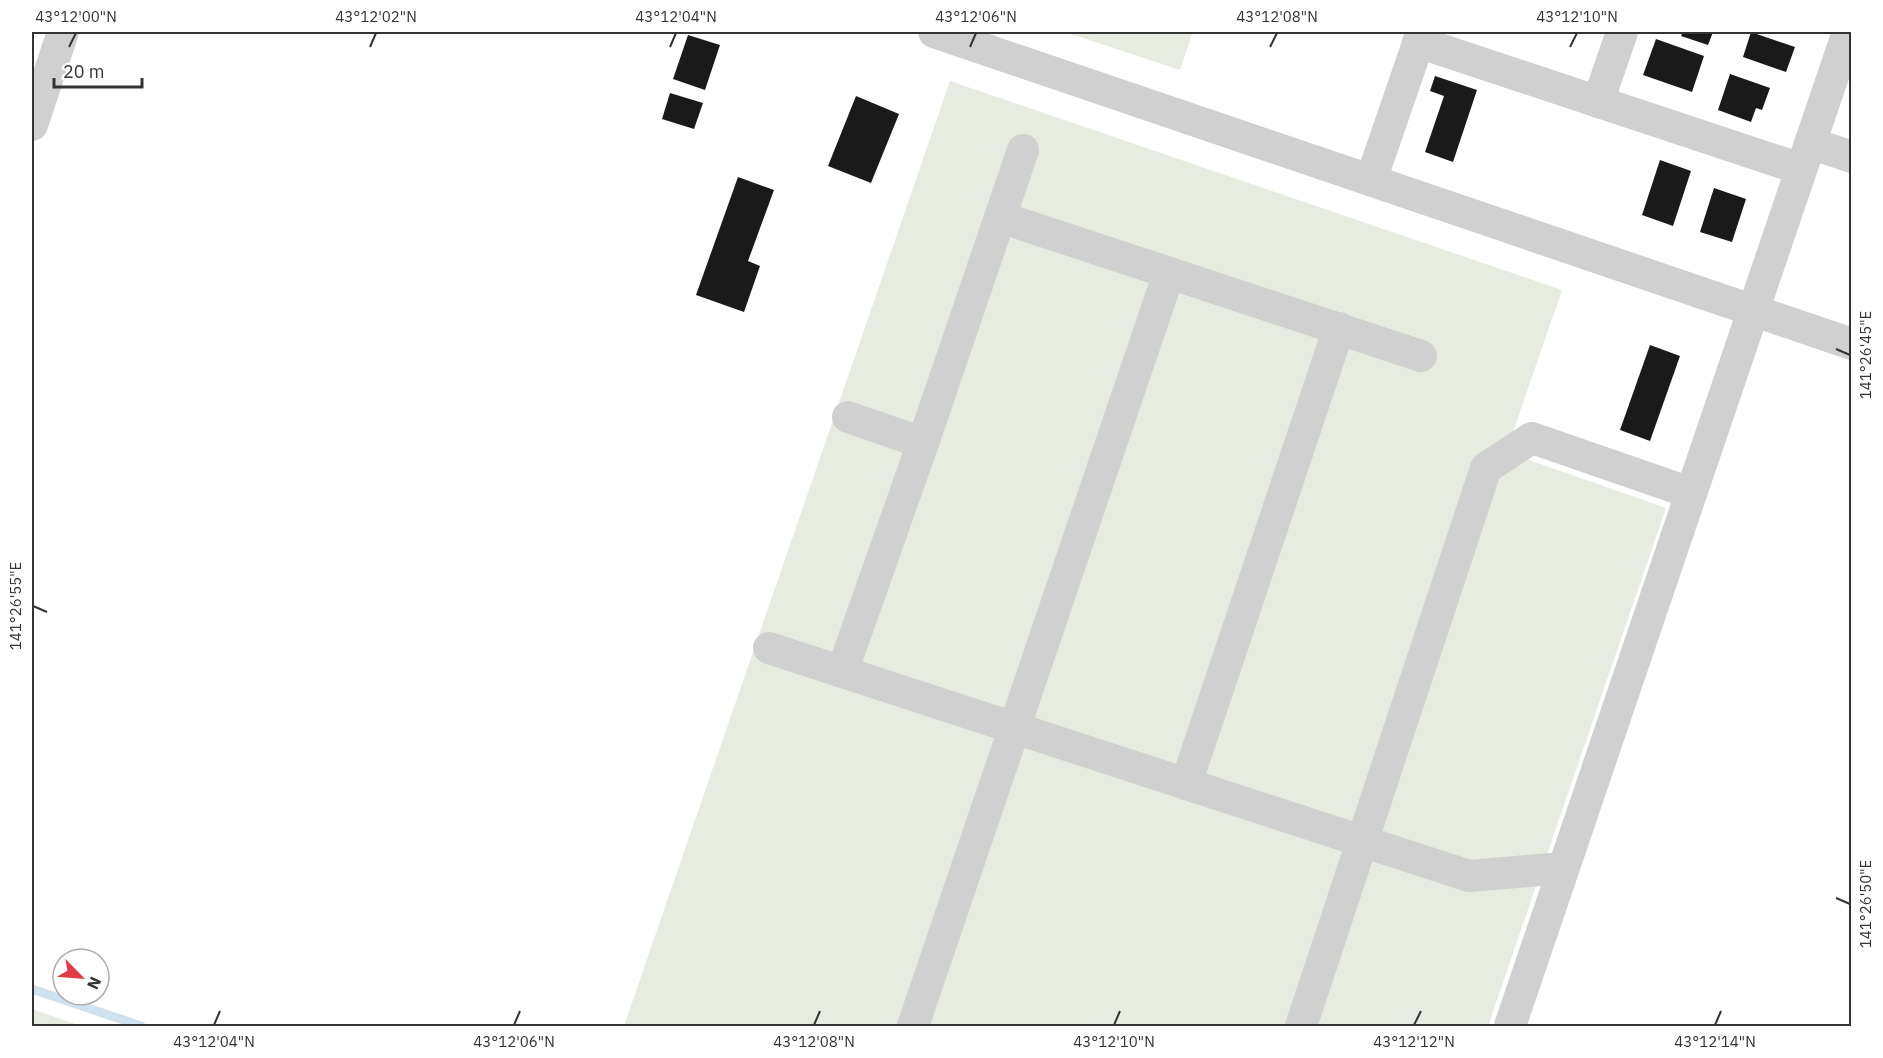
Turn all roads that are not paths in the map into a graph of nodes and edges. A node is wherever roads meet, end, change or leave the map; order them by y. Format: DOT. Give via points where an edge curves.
graph roads {
  1 [pos="63,32"];
  2 [pos="934,32"];
  3 [pos="1622,32"];
  4 [pos="1848,32"];
  5 [pos="1420,37"];
  6 [pos="1598,102"];
  7 [pos="32,124"];
  8 [pos="1023,150"];
  9 [pos="1805,156"];
  10 [pos="1851,157"];
  11 [pos="1371,180"];
  12 [pos="1000,217"];
  13 [pos="1169,273"];
  14 [pos="1753,310"];
  15 [pos="1339,328"];
  16 [pos="1851,344"];
  17 [pos="1421,356"];
  18 [pos="848,417"];
  19 [pos="923,443"];
  20 [pos="1691,493"];
  21 [pos="768,648"];
  22 [pos="842,672"];
  23 [pos="1016,728"];
  24 [pos="1186,784"];
  25 [pos="1362,841"];
  26 [pos="1563,868"];
  27 [pos="913,1026"];
  28 [pos="1301,1026"];
  29 [pos="1510,1026"];
  1 -- 7 [label="street"];
  2 -- 11 [label="street"];
  3 -- 6 [label="street"];
  4 -- 9 [label="street"];
  5 -- 6 [label="street"];
  5 -- 11 [label="street"];
  6 -- 9 [label="street"];
  8 -- 12 [label="street"];
  9 -- 10 [label="street"];
  9 -- 14 [label="street"];
  11 -- 14 [label="street"];
  12 -- 13 [label="street"];
  12 -- 19 [label="street"];
  13 -- 15 [label="street"];
  13 -- 23 [label="street"];
  14 -- 16 [label="street"];
  14 -- 20 [label="street"];
  15 -- 17 [label="street"];
  15 -- 24 [label="street"];
  18 -- 19 [label="street"];
  19 -- 22 [label="street"];
  20 -- 25 [label="street" via="1532,438 1486,468"];
  20 -- 26 [label="street"];
  21 -- 22 [label="street"];
  22 -- 23 [label="street"];
  23 -- 24 [label="street"];
  23 -- 27 [label="street"];
  24 -- 25 [label="street"];
  25 -- 26 [label="street" via="1469,876"];
  25 -- 28 [label="street"];
  26 -- 29 [label="street"];
}
